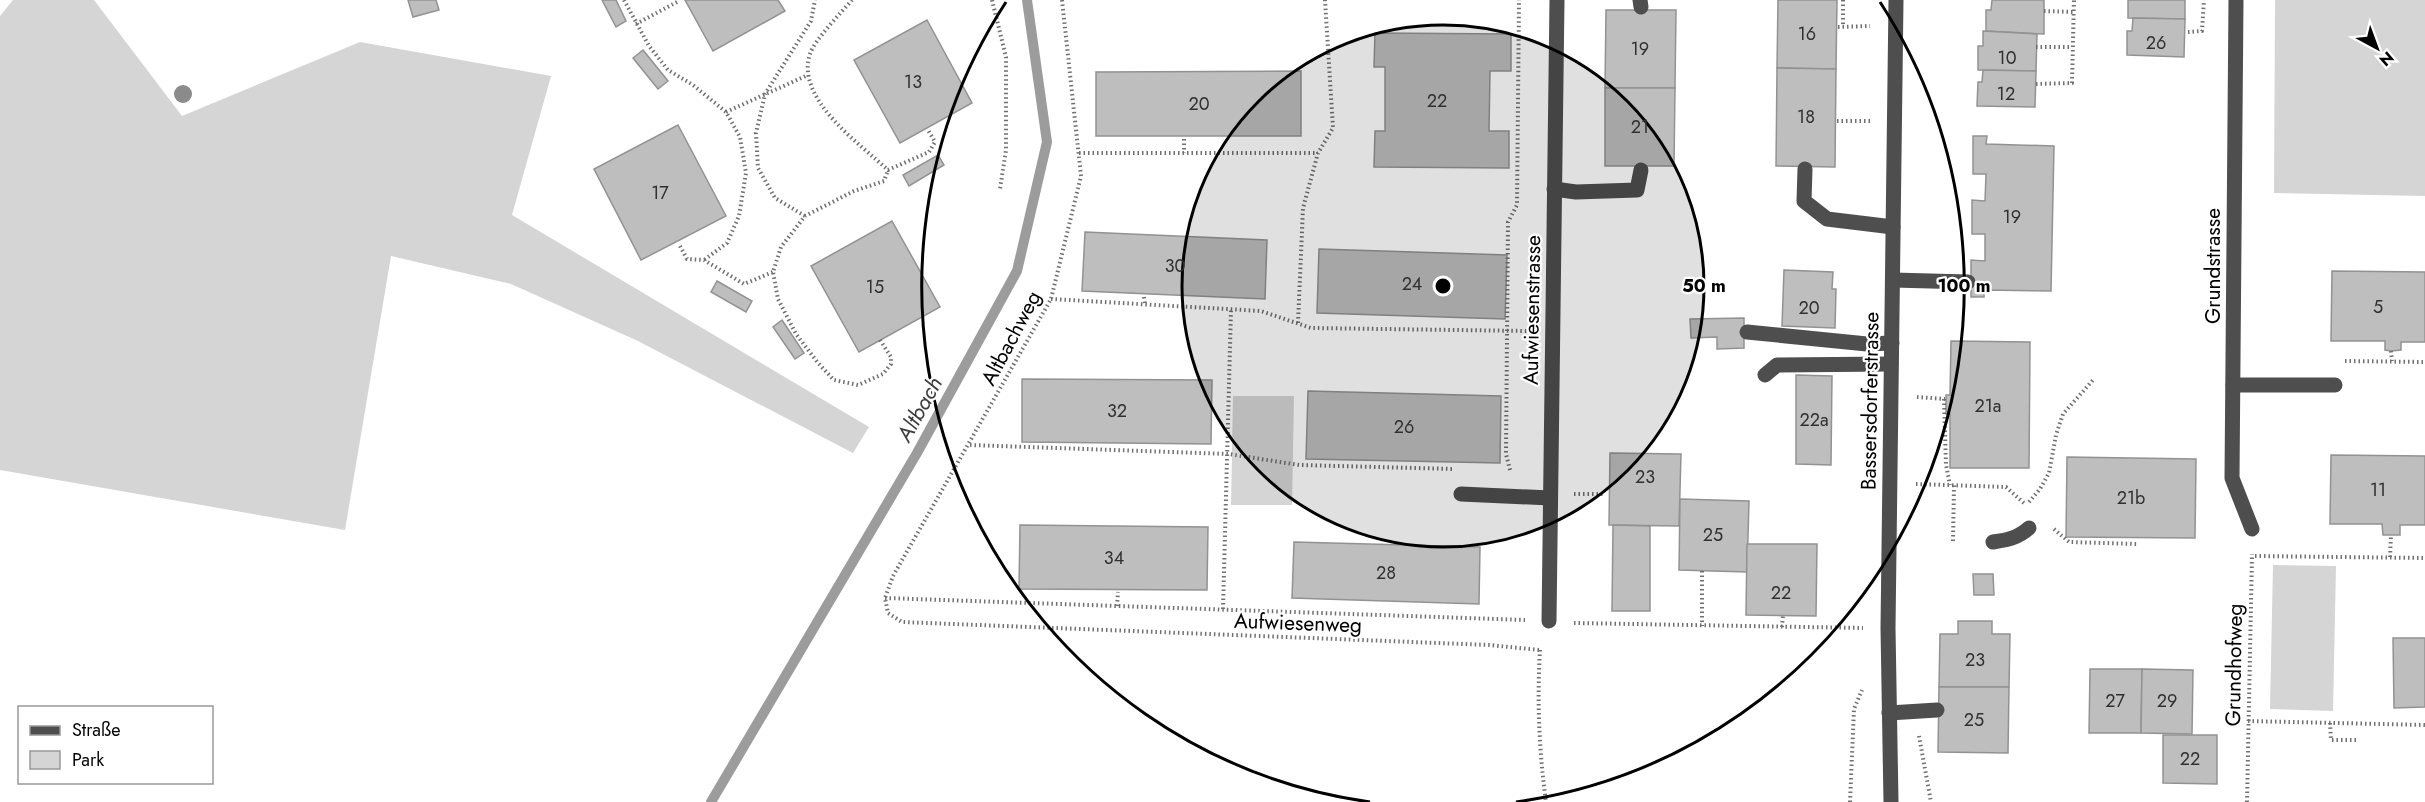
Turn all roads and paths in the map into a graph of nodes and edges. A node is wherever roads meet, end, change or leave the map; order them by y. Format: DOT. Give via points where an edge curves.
graph roads {
  1 [pos="624,0"];
  2 [pos="815,0"];
  3 [pos="852,0"];
  4 [pos="992,0"];
  5 [pos="1062,0"];
  6 [pos="1325,0"];
  7 [pos="1520,0"];
  8 [pos="1557,0"];
  9 [pos="1843,0"];
  10 [pos="1896,0"];
  11 [pos="2074,0"];
  12 [pos="2204,0"];
  13 [pos="2236,0"];
  14 [pos="677,2"];
  15 [pos="2044,11"];
  16 [pos="2074,12"];
  17 [pos="636,24"];
  18 [pos="1871,27"];
  19 [pos="2188,32"];
  20 [pos="2036,47"];
  21 [pos="2072,47"];
  22 [pos="808,75"];
  23 [pos="2036,84"];
  24 [pos="765,94"];
  25 [pos="726,112"];
  26 [pos="1862,120"];
  27 [pos="1837,121"];
  28 [pos="928,130"];
  29 [pos="1184,139"];
  30 [pos="1078,153"];
  31 [pos="1184,153"];
  32 [pos="1318,153"];
  33 [pos="1805,169"];
  34 [pos="888,170"];
  35 [pos="1641,170"];
  36 [pos="1000,189"];
  37 [pos="1554,189"];
  38 [pos="805,216"];
  39 [pos="1893,227"];
  40 [pos="680,246"];
  41 [pos="704,260"];
  42 [pos="773,272"];
  43 [pos="1893,280"];
  44 [pos="1968,282"];
  45 [pos="1144,297"];
  46 [pos="1052,299"];
  47 [pos="1144,304"];
  48 [pos="1231,309"];
  49 [pos="1298,323"];
  50 [pos="1507,330"];
  51 [pos="1553,331"];
  52 [pos="1747,332"];
  53 [pos="880,340"];
  54 [pos="1892,343"];
  55 [pos="2391,351"];
  56 [pos="2392,361"];
  57 [pos="1892,364"];
  58 [pos="1765,375"];
  59 [pos="2093,380"];
  60 [pos="2233,385"];
  61 [pos="2335,386"];
  62 [pos="1916,397"];
  63 [pos="970,444"];
  64 [pos="1229,454"];
  65 [pos="1464,470"];
  66 [pos="1499,471"];
  67 [pos="1511,471"];
  68 [pos="1551,472"];
  69 [pos="1461,494"];
  70 [pos="1574,494"];
  71 [pos="1605,494"];
  72 [pos="1550,498"];
  73 [pos="2027,505"];
  74 [pos="2029,528"];
  75 [pos="2252,529"];
  76 [pos="2391,535"];
  77 [pos="1953,541"];
  78 [pos="1994,542"];
  79 [pos="2252,556"];
  80 [pos="2390,557"];
  81 [pos="2425,558"];
  82 [pos="1702,570"];
  83 [pos="1118,592"];
  84 [pos="885,598"];
  85 [pos="1117,606"];
  86 [pos="1223,609"];
  87 [pos="1783,615"];
  88 [pos="1549,621"];
  89 [pos="1702,626"];
  90 [pos="1782,627"];
  91 [pos="1864,628"];
  92 [pos="1913,710"];
  93 [pos="1937,710"];
  94 [pos="1889,713"];
  95 [pos="2248,721"];
  96 [pos="2330,723"];
  97 [pos="2425,724"];
  98 [pos="2359,740"];
  99 [pos="1546,802"];
  100 [pos="1891,802"];
  101 [pos="1931,802"];
  102 [pos="2247,802"];
  1 -- 17 [label="path"];
  2 -- 24 [label="path" via="811,21"];
  3 -- 22 [label="path" via="810,54"];
  4 -- 36 [label="path" via="1006,57 1006,150"];
  5 -- 30 [label="path, Altbachweg"];
  6 -- 32 [label="path" via="1333,128"];
  7 -- 50 [label="path" via="1517,205 1508,222"];
  8 -- 37 [label="street, Aufwiesenstrasse"];
  9 -- 18 [label="path" via="1841,27"];
  10 -- 39 [label="street, Bassersdorferstrasse"];
  11 -- 16 [label="path"];
  12 -- 19 [label="path" via="2202,31"];
  13 -- 60 [label="street, Grundstrasse"];
  14 -- 17 [label="path"];
  15 -- 16 [label="path"];
  16 -- 21 [label="path"];
  17 -- 25 [label="path" via="668,70"];
  20 -- 21 [label="path"];
  21 -- 23 [label="path" via="2072,82"];
  22 -- 24 [label="path"];
  22 -- 34 [label="path" via="818,102"];
  24 -- 25 [label="path"];
  24 -- 38 [label="path" via="756,133 758,168 775,198"];
  25 -- 41 [label="path" via="740,137 746,173 739,216 727,243"];
  26 -- 27 [label="path"];
  28 -- 34 [label="path" via="935,142 929,152"];
  29 -- 31 [label="path"];
  30 -- 31 [label="path"];
  30 -- 46 [label="path, Altbachweg" via="1081,176"];
  31 -- 32 [label="path"];
  32 -- 49 [label="path" via="1303,208"];
  33 -- 39 [label="street" via="1804,201 1827,219"];
  34 -- 38 [label="path" via="884,181 854,191"];
  35 -- 37 [label="street" via="1637,190"];
  37 -- 51 [label="street, Aufwiesenstrasse"];
  38 -- 42 [label="path" via="781,247"];
  39 -- 43 [label="street, Bassersdorferstrasse"];
  40 -- 41 [label="path" via="687,259"];
  41 -- 42 [label="path" via="744,284"];
  42 -- 53 [label="path" via="777,299 796,334 834,380 858,385 883,375 891,357"];
  43 -- 44 [label="street"];
  43 -- 54 [label="street, Bassersdorferstrasse"];
  45 -- 47 [label="path"];
  46 -- 47 [label="path"];
  46 -- 63 [label="path, Altbachweg"];
  47 -- 48 [label="path"];
  48 -- 49 [label="path" via="1261,310"];
  48 -- 64 [label="path"];
  49 -- 50 [label="path" via="1311,328"];
  50 -- 51 [label="path"];
  50 -- 67 [label="path" via="1506,454"];
  51 -- 68 [label="street, Aufwiesenstrasse"];
  52 -- 54 [label="street"];
  54 -- 57 [label="street, Bassersdorferstrasse"];
  55 -- 56 [label="path"];
  57 -- 58 [label="street" via="1777,365"];
  57 -- 94 [label="street, Bassersdorferstrasse"];
  59 -- 73 [label="path" via="2063,414 2049,472"];
  60 -- 61 [label="street"];
  60 -- 75 [label="street, Grundstrasse" via="2232,478"];
  62 -- 77 [label="path" via="1945,399"];
  63 -- 64 [label="path"];
  63 -- 84 [label="path, Altbachweg" via="893,576"];
  64 -- 65 [label="path" via="1299,465"];
  64 -- 86 [label="path"];
  66 -- 67 [label="path"];
  67 -- 68 [label="path"];
  68 -- 72 [label="street, Aufwiesenstrasse"];
  69 -- 72 [label="street"];
  70 -- 71 [label="path"];
  72 -- 88 [label="street, Aufwiesenstrasse"];
  74 -- 78 [label="street" via="2010,540"];
  75 -- 79 [label="path, Grundhofweg"];
  76 -- 80 [label="path"];
  79 -- 80 [label="path"];
  79 -- 95 [label="path, Grundhofweg"];
  80 -- 81 [label="path"];
  82 -- 89 [label="path"];
  83 -- 85 [label="path"];
  84 -- 85 [label="path"];
  84 -- 99 [label="path, Aufwiesenweg" via="888,613 902,622 1540,650 1537,691"];
  85 -- 86 [label="path"];
  86 -- 88 [label="path"];
  87 -- 90 [label="path"];
  88 -- 89 [label="path"];
  89 -- 90 [label="path"];
  90 -- 91 [label="path"];
  92 -- 93 [label="street"];
  92 -- 94 [label="street"];
  92 -- 101 [label="path"];
  94 -- 100 [label="street, Bassersdorferstrasse"];
  95 -- 96 [label="path"];
  95 -- 102 [label="path, Grundhofweg"];
  96 -- 97 [label="path"];
  96 -- 98 [label="path" via="2331,740"];
}
